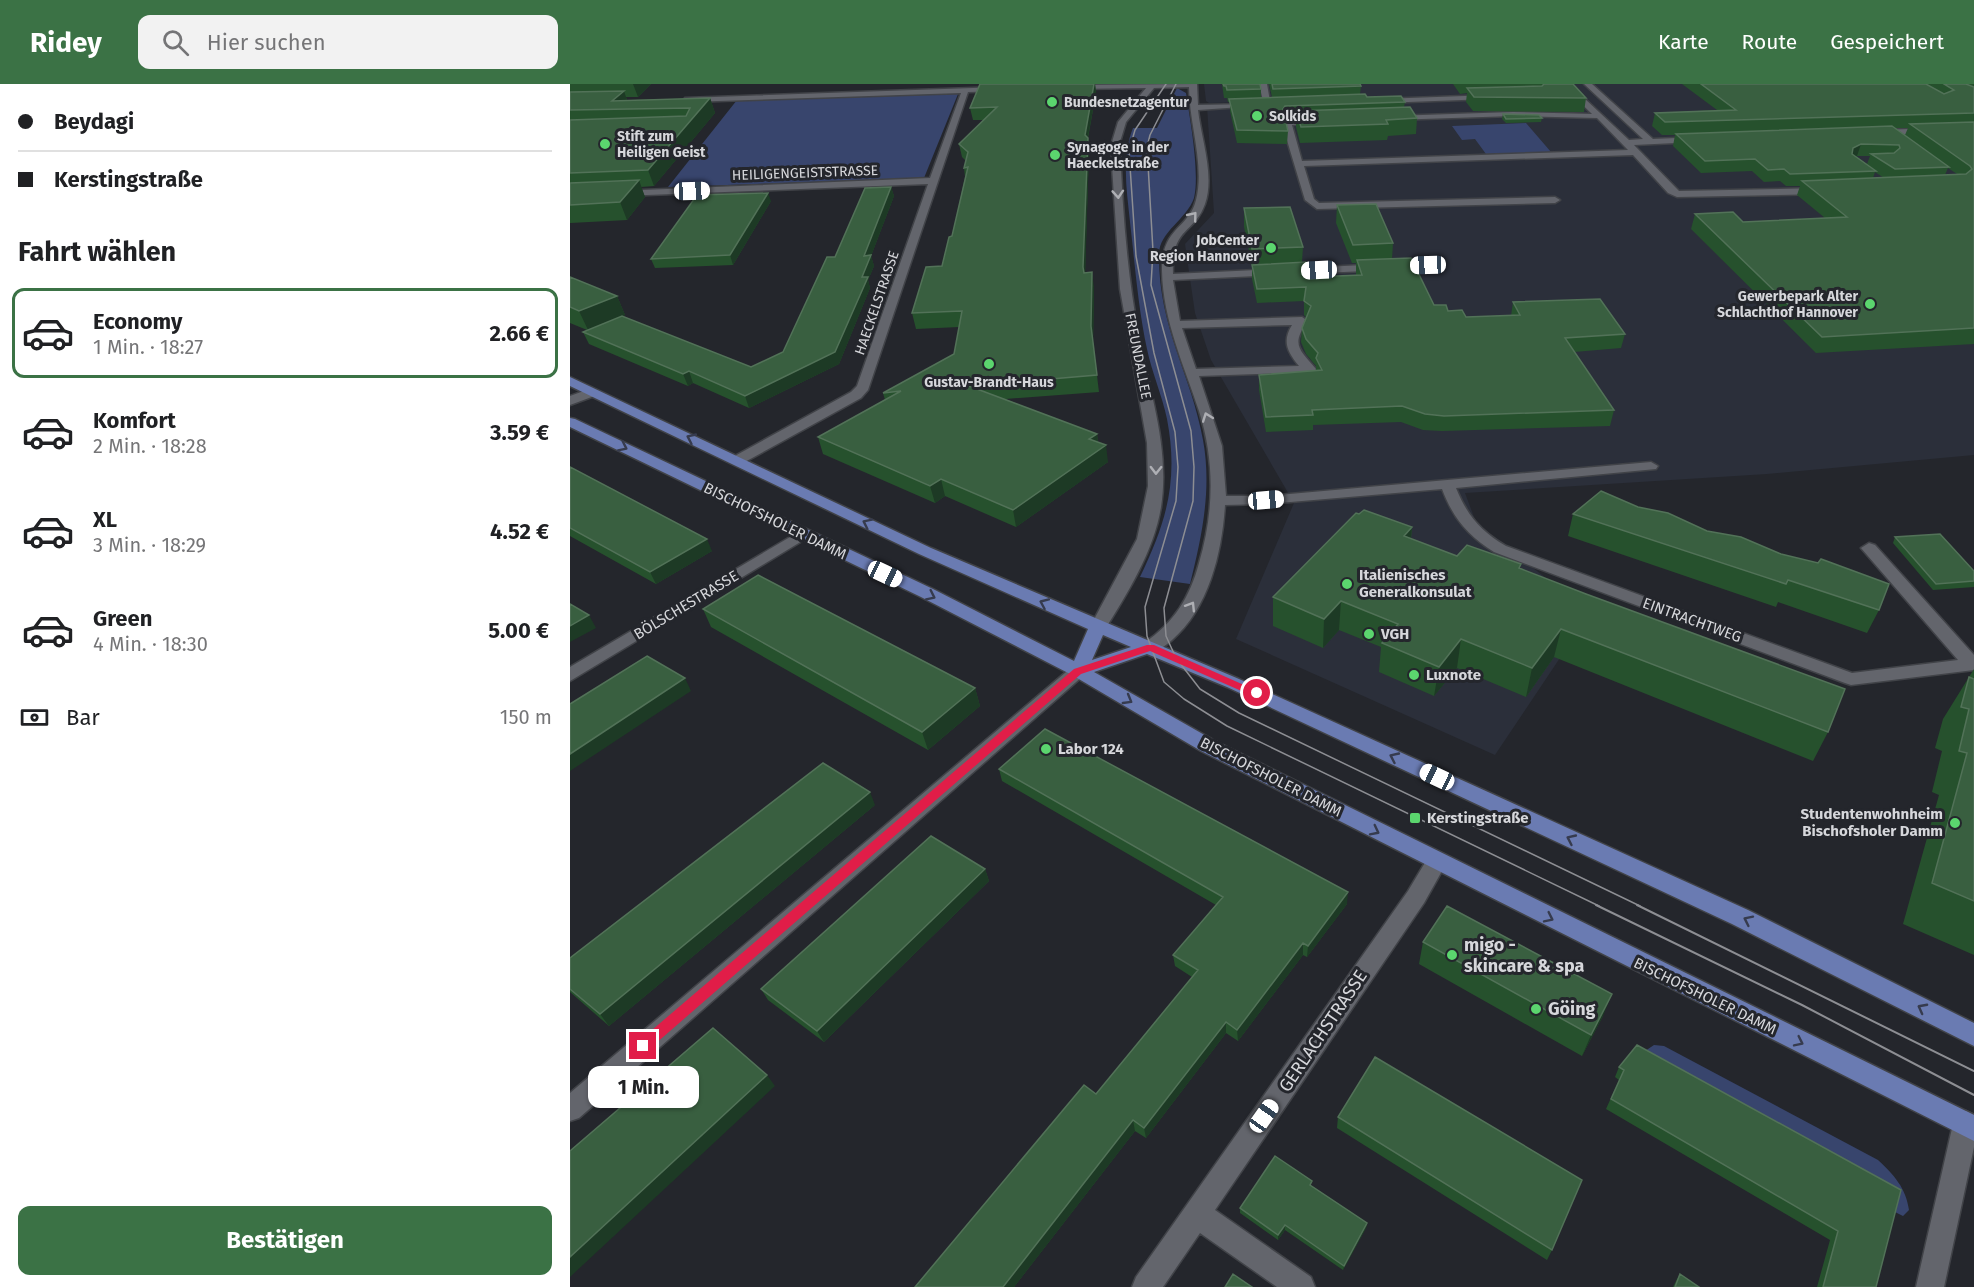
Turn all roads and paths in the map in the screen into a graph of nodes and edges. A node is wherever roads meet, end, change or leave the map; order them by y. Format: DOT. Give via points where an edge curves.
graph roads {
  1 [pos="803,84"];
  2 [pos="1193,84"];
  3 [pos="1263,84"];
  4 [pos="1565,84"];
  5 [pos="1588,84"];
  6 [pos="1153,85"];
  7 [pos="1064,87"];
  8 [pos="1009,89"];
  9 [pos="965,91"];
  10 [pos="794,97"];
  11 [pos="1497,97"];
  12 [pos="676,100"];
  13 [pos="1370,101"];
  14 [pos="1268,105"];
  15 [pos="1279,105"];
  16 [pos="1194,108"];
  17 [pos="1597,116"];
  18 [pos="1381,118"];
  19 [pos="1333,120"];
  20 [pos="1974,130"];
  21 [pos="1890,133"];
  22 [pos="1867,134"];
  23 [pos="1707,139"];
  24 [pos="1650,141"];
  25 [pos="1627,143"];
  26 [pos="1907,145"];
  27 [pos="1635,152"];
  28 [pos="1298,164"];
  29 [pos="934,181"];
  30 [pos="1838,190"];
  31 [pos="610,194"];
  32 [pos="1555,200"];
  33 [pos="1428,265"];
  34 [pos="1168,277"];
  35 [pos="1176,325"];
  36 [pos="1191,373"];
  37 [pos="570,381"];
  38 [pos="592,392"];
  39 [pos="570,401"];
  40 [pos="570,422"];
  41 [pos="738,460"];
  42 [pos="1651,466"];
  43 [pos="1447,484"];
  44 [pos="1219,501"];
  45 [pos="802,535"];
  46 [pos="1869,548"];
  47 [pos="1098,627"];
  48 [pos="1150,647"];
  49 [pos="1973,664"];
  50 [pos="1078,671"];
  51 [pos="570,675"];
  52 [pos="1436,862"];
  53 [pos="1974,1035"];
  54 [pos="570,1109"];
  55 [pos="1970,1126"];
  56 [pos="1197,1214"];
  57 [pos="1146,1287"];
  58 [pos="1301,1287"];
  59 [pos="1930,1287"];
  1 -- 10 [label="street"];
  2 -- 6 [label="street"];
  2 -- 16 [label="street"];
  3 -- 14 [label="street"];
  4 -- 17 [label="street"];
  5 -- 24 [label="street"];
  6 -- 7 [label="street"];
  6 -- 47 [label="street, FREUNDALLEE, one-way" via="1122,122 1116,142 1116,164 1123,267 1133,338 1152,424 1154,506 1140,551"];
  8 -- 9 [label="street"];
  9 -- 10 [label="street"];
  9 -- 29 [label="street, HAECKELSTRASSE"];
  10 -- 12 [label="street"];
  11 -- 13 [label="street"];
  14 -- 15 [label="street"];
  14 -- 16 [label="street"];
  34 -- 16 [label="street, one-way" via="1168,248 1200,207 1202,196"];
  17 -- 18 [label="street"];
  17 -- 25 [label="street"];
  19 -- 28 [label="street" via="1288,123"];
  20 -- 21 [label="street"];
  21 -- 22 [label="street"];
  21 -- 26 [label="street"];
  23 -- 24 [label="street"];
  24 -- 25 [label="street"];
  25 -- 27 [label="street"];
  27 -- 28 [label="street"];
  27 -- 30 [label="street" via="1671,191 1682,195"];
  28 -- 32 [label="street" via="1310,200 1317,206"];
  29 -- 31 [label="street, HEILIGENGEISTSTRASSE"];
  29 -- 41 [label="street, HAECKELSTRASSE" via="863,387 856,395"];
  33 -- 34 [label="street"];
  34 -- 35 [label="street"];
  35 -- 36 [label="street"];
  35 -- 36 [label="street" via="1302,321 1293,332 1291,344 1310,369"];
  44 -- 36 [label="street, one-way" via="1211,429"];
  37 -- 38 [label="main road"];
  38 -- 39 [label="street"];
  41 -- 38 [label="main road, one-way"];
  40 -- 45 [label="main road, BISCHOFSHOLER DAMM, one-way"];
  47 -- 41 [label="main road, one-way" via="925,551"];
  42 -- 43 [label="street"];
  43 -- 44 [label="street"];
  43 -- 49 [label="street, EINTRACHTWEG" via="1466,526 1500,549 1851,679"];
  48 -- 44 [label="street, one-way" via="1181,621 1198,594 1213,544"];
  45 -- 50 [label="main road, BISCHOFSHOLER DAMM, one-way" via="927,593"];
  45 -- 51 [label="street, BÖLSCHESTRASSE"];
  46 -- 49 [label="street"];
  47 -- 48 [label="main road"];
  47 -- 50 [label="main road"];
  48 -- 50 [label="main road"];
  53 -- 48 [label="main road, one-way" via="1740,917"];
  50 -- 52 [label="main road, BISCHOFSHOLER DAMM, one-way" via="1208,746"];
  50 -- 54 [label="street"];
  52 -- 55 [label="main road, BISCHOFSHOLER DAMM, one-way"];
  52 -- 56 [label="street, GERLACHSTRASSE" via="1416,897"];
  55 -- 59 [label="street"];
  56 -- 57 [label="street, GERLACHSTRASSE"];
  56 -- 58 [label="street"];
}
